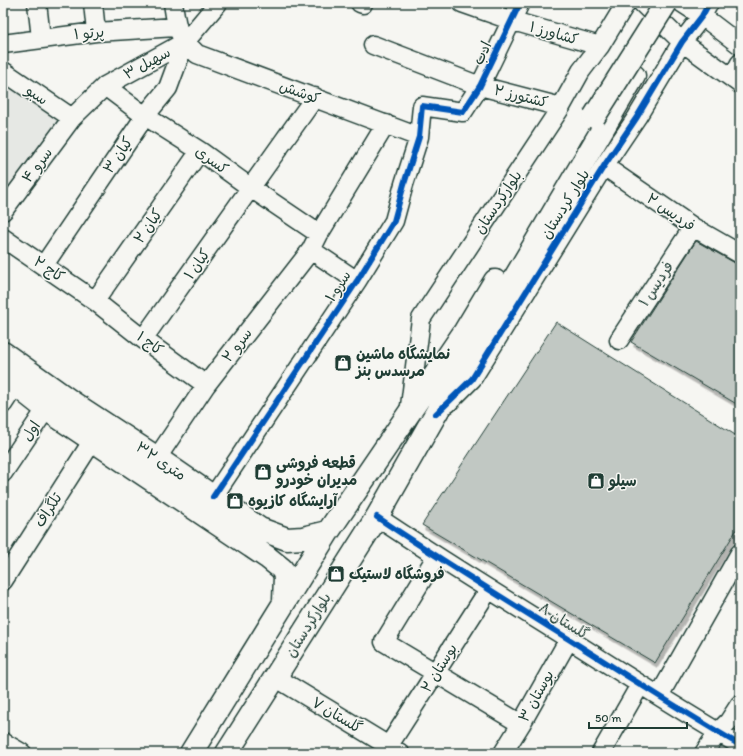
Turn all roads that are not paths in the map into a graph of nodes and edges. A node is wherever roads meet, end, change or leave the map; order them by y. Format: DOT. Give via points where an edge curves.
graph roads {
  1 [pos="36,3"];
  2 [pos="93,3"];
  3 [pos="173,3"];
  4 [pos="218,3"];
  5 [pos="462,3"];
  6 [pos="520,3"];
  7 [pos="626,3"];
  8 [pos="642,3"];
  9 [pos="666,3"];
  10 [pos="681,3"];
  11 [pos="706,9"];
  12 [pos="513,21"];
  13 [pos="96,32"];
  14 [pos="181,35"];
  15 [pos="42,38"];
  16 [pos="682,42"];
  17 [pos="3,44"];
  18 [pos="373,45"];
  19 [pos="740,45"];
  20 [pos="600,46"];
  21 [pos="3,71"];
  22 [pos="737,75"];
  23 [pos="105,86"];
  24 [pos="480,86"];
  25 [pos="314,97"];
  26 [pos="561,107"];
  27 [pos="463,112"];
  28 [pos="145,116"];
  29 [pos="72,118"];
  30 [pos="386,124"];
  31 [pos="419,137"];
  32 [pos="200,151"];
  33 [pos="604,166"];
  34 [pos="251,188"];
  35 [pos="3,211"];
  36 [pos="693,227"];
  37 [pos="319,234"];
  38 [pos="3,238"];
  39 [pos="310,250"];
  40 [pos="740,254"];
  41 [pos="44,265"];
  42 [pos="357,281"];
  43 [pos="95,301"];
  44 [pos="143,339"];
  45 [pos="619,340"];
  46 [pos="3,353"];
  47 [pos="10,380"];
  48 [pos="206,384"];
  49 [pos="3,404"];
  50 [pos="46,409"];
  51 [pos="409,414"];
  52 [pos="436,414"];
  53 [pos="93,440"];
  54 [pos="157,458"];
  55 [pos="3,473"];
  56 [pos="213,497"];
  57 [pos="377,517"];
  58 [pos="328,532"];
  59 [pos="740,553"];
  60 [pos="436,557"];
  61 [pos="3,580"];
  62 [pos="488,589"];
  63 [pos="284,601"];
  64 [pos="569,639"];
  65 [pos="436,673"];
  66 [pos="275,677"];
  67 [pos="640,685"];
  68 [pos="659,696"];
  69 [pos="740,704"];
  70 [pos="521,724"];
  71 [pos="718,732"];
  72 [pos="3,742"];
  73 [pos="740,744"];
  74 [pos="391,751"];
  75 [pos="22,753"];
  76 [pos="191,753"];
  77 [pos="227,753"];
  78 [pos="503,753"];
  79 [pos="601,753"];
  80 [pos="704,753"];
  1 -- 15 [label="street"];
  2 -- 13 [label="street"];
  3 -- 14 [label="street"];
  4 -- 14 [label="street, سهیل ۳"];
  5 -- 12 [label="street, کشاورز ۱"];
  6 -- 12 [label="street, ادب"];
  7 -- 20 [label="street, بلوارکردستان"];
  8 -- 16 [label="street"];
  9 -- 51 [label="main road, بلوارکردستان, bridge" via="466,330"];
  10 -- 11 [label="street"];
  10 -- 52 [label="main road, بلوارکردستان" via="634,76"];
  11 -- 16 [label="street, بلوار کردستان"];
  11 -- 19 [label="street"];
  12 -- 20 [label="street, کشاورز ۱"];
  12 -- 24 [label="street, ادب"];
  13 -- 14 [label="street, پرتو ۱"];
  13 -- 15 [label="street, پرتو ۱"];
  14 -- 23 [label="street, سهیل ۳"];
  14 -- 25 [label="street, کوشش" via="197,54"];
  14 -- 28 [label="street, کیان ۳" via="168,88"];
  15 -- 17 [label="street, پرتو ۱"];
  16 -- 22 [label="street"];
  16 -- 33 [label="street, بلوار کردستان"];
  18 -- 24 [label="street, کشتورز ۲"];
  20 -- 26 [label="street, بلوارکردستان" via="581,71"];
  21 -- 29 [label="street, سبو"];
  23 -- 28 [label="street, کسری"];
  23 -- 29 [label="street, سهیل ۳"];
  24 -- 26 [label="street, کشتورز ۲"];
  24 -- 27 [label="street, ادب"];
  25 -- 30 [label="street, کوشش"];
  25 -- 34 [label="street, کیان ۱"];
  26 -- 51 [label="street, بلوارکردستان" via="420,319"];
  27 -- 31 [label="street, سرو ۱" via="422,106"];
  28 -- 32 [label="street, کسری"];
  28 -- 41 [label="street, کیان ۳"];
  29 -- 35 [label="street, سرو ۴"];
  30 -- 31 [label="street, کوشش"];
  30 -- 37 [label="street, سرو ۲"];
  31 -- 42 [label="street, سرو ۱" via="394,220"];
  32 -- 34 [label="street, کسری"];
  32 -- 43 [label="street, کیان ۲"];
  33 -- 36 [label="street, فردیس ۲"];
  33 -- 52 [label="street, بلوار کردستان" via="472,379"];
  34 -- 37 [label="street, کسری"];
  34 -- 44 [label="street, کیان ۱"];
  36 -- 40 [label="street, فردیس ۲"];
  36 -- 45 [label="street, فردیس ۱"];
  37 -- 39 [label="street, سرو ۲"];
  38 -- 41 [label="street, کاج ۲"];
  39 -- 42 [label="street"];
  39 -- 48 [label="street, سرو ۲"];
  41 -- 43 [label="street, کاج ۲"];
  42 -- 56 [label="street, سرو ۱"];
  43 -- 44 [label="street, کاج ۱"];
  44 -- 48 [label="street, کاج ۱"];
  46 -- 54 [label="main road, ۳۲ متری"];
  47 -- 49 [label="street"];
  47 -- 50 [label="main road, ۳۲ متری"];
  48 -- 54 [label="street, سرو ۲"];
  50 -- 53 [label="main road, ۳۲ متری"];
  50 -- 55 [label="street, اول"];
  51 -- 58 [label="main road, بلوارکردستان"];
  52 -- 57 [label="main road, بلوارکردستان"];
  53 -- 61 [label="street, تلگراف"];
  53 -- 63 [label="main road, ۳۲ متری" via="282,569 285,576"];
  54 -- 56 [label="main road, ۳۲ متری"];
  56 -- 58 [label="main road, ۳۲ متری" via="260,530 287,539"];
  57 -- 60 [label="street, گلستان ۸"];
  57 -- 66 [label="main road, بلوارکردستان"];
  58 -- 63 [label="main road, بلوارکردستان"];
  59 -- 68 [label="street"];
  60 -- 62 [label="street, گلستان ۸"];
  60 -- 65 [label="street" via="384,642"];
  62 -- 64 [label="street, گلستان ۸"];
  62 -- 65 [label="street, بوستان ۲"];
  63 -- 76 [label="main road, بلوارکردستان"];
  64 -- 67 [label="street, گلستان ۸"];
  64 -- 70 [label="street, بوستان ۳"];
  65 -- 70 [label="street"];
  65 -- 74 [label="street, بوستان ۲"];
  66 -- 74 [label="street, گلستان ۷"];
  66 -- 77 [label="main road, بلوارکردستان"];
  67 -- 68 [label="street, گلستان ۸"];
  67 -- 79 [label="street"];
  68 -- 71 [label="street, گلستان ۸"];
  69 -- 71 [label="street"];
  70 -- 78 [label="street, بوستان ۳"];
  71 -- 73 [label="street, گلستان ۸"];
  71 -- 80 [label="street"];
  72 -- 75 [label="street"];
}
